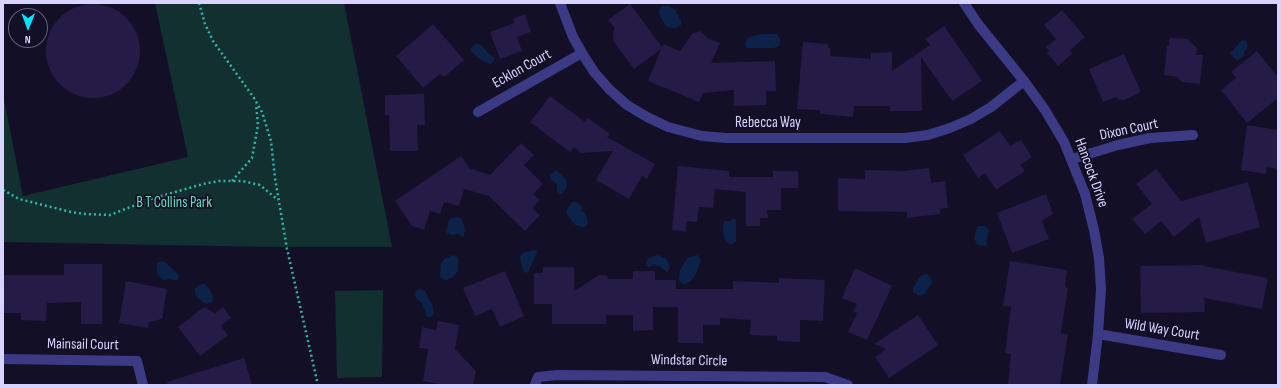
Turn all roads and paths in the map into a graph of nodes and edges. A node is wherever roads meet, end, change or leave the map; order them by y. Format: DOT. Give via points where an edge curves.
graph roads {
  1 [pos="199,3"];
  2 [pos="560,3"];
  3 [pos="964,3"];
  4 [pos="582,53"];
  5 [pos="1024,81"];
  6 [pos="256,102"];
  7 [pos="478,112"];
  8 [pos="1193,135"];
  9 [pos="1072,159"];
  10 [pos="232,181"];
  11 [pos="3,190"];
  12 [pos="278,200"];
  13 [pos="1098,334"];
  14 [pos="1221,355"];
  15 [pos="3,360"];
  16 [pos="143,385"];
  17 [pos="318,385"];
  18 [pos="535,385"];
  19 [pos="848,385"];
  20 [pos="1092,385"];
  1 -- 6 [label="path" via="213,41"];
  2 -- 4 [label="street, Rebecca Way"];
  3 -- 5 [label="street, Hancock Drive"];
  4 -- 5 [label="street, Rebecca Way" via="610,90 647,118 690,134 726,138 905,138 928,135 971,119"];
  4 -- 7 [label="street, Ecklon Court"];
  5 -- 9 [label="street, Hancock Drive" via="1045,110"];
  6 -- 10 [label="path" via="258,125 252,158"];
  6 -- 12 [label="path" via="262,112 271,141"];
  8 -- 9 [label="street, Dixon Court" via="1150,138"];
  9 -- 13 [label="street, Hancock Drive" via="1085,194 1099,258 1101,289"];
  10 -- 11 [label="path" via="179,190 110,215 64,210 19,199"];
  10 -- 12 [label="path" via="260,185"];
  12 -- 17 [label="path"];
  13 -- 14 [label="street, Wild Way Court"];
  13 -- 20 [label="street, Hancock Drive"];
  15 -- 16 [label="street, Mainsail Court" via="137,361"];
  18 -- 19 [label="street, Windstar Circle" via="538,377 557,375 825,377"];
}
